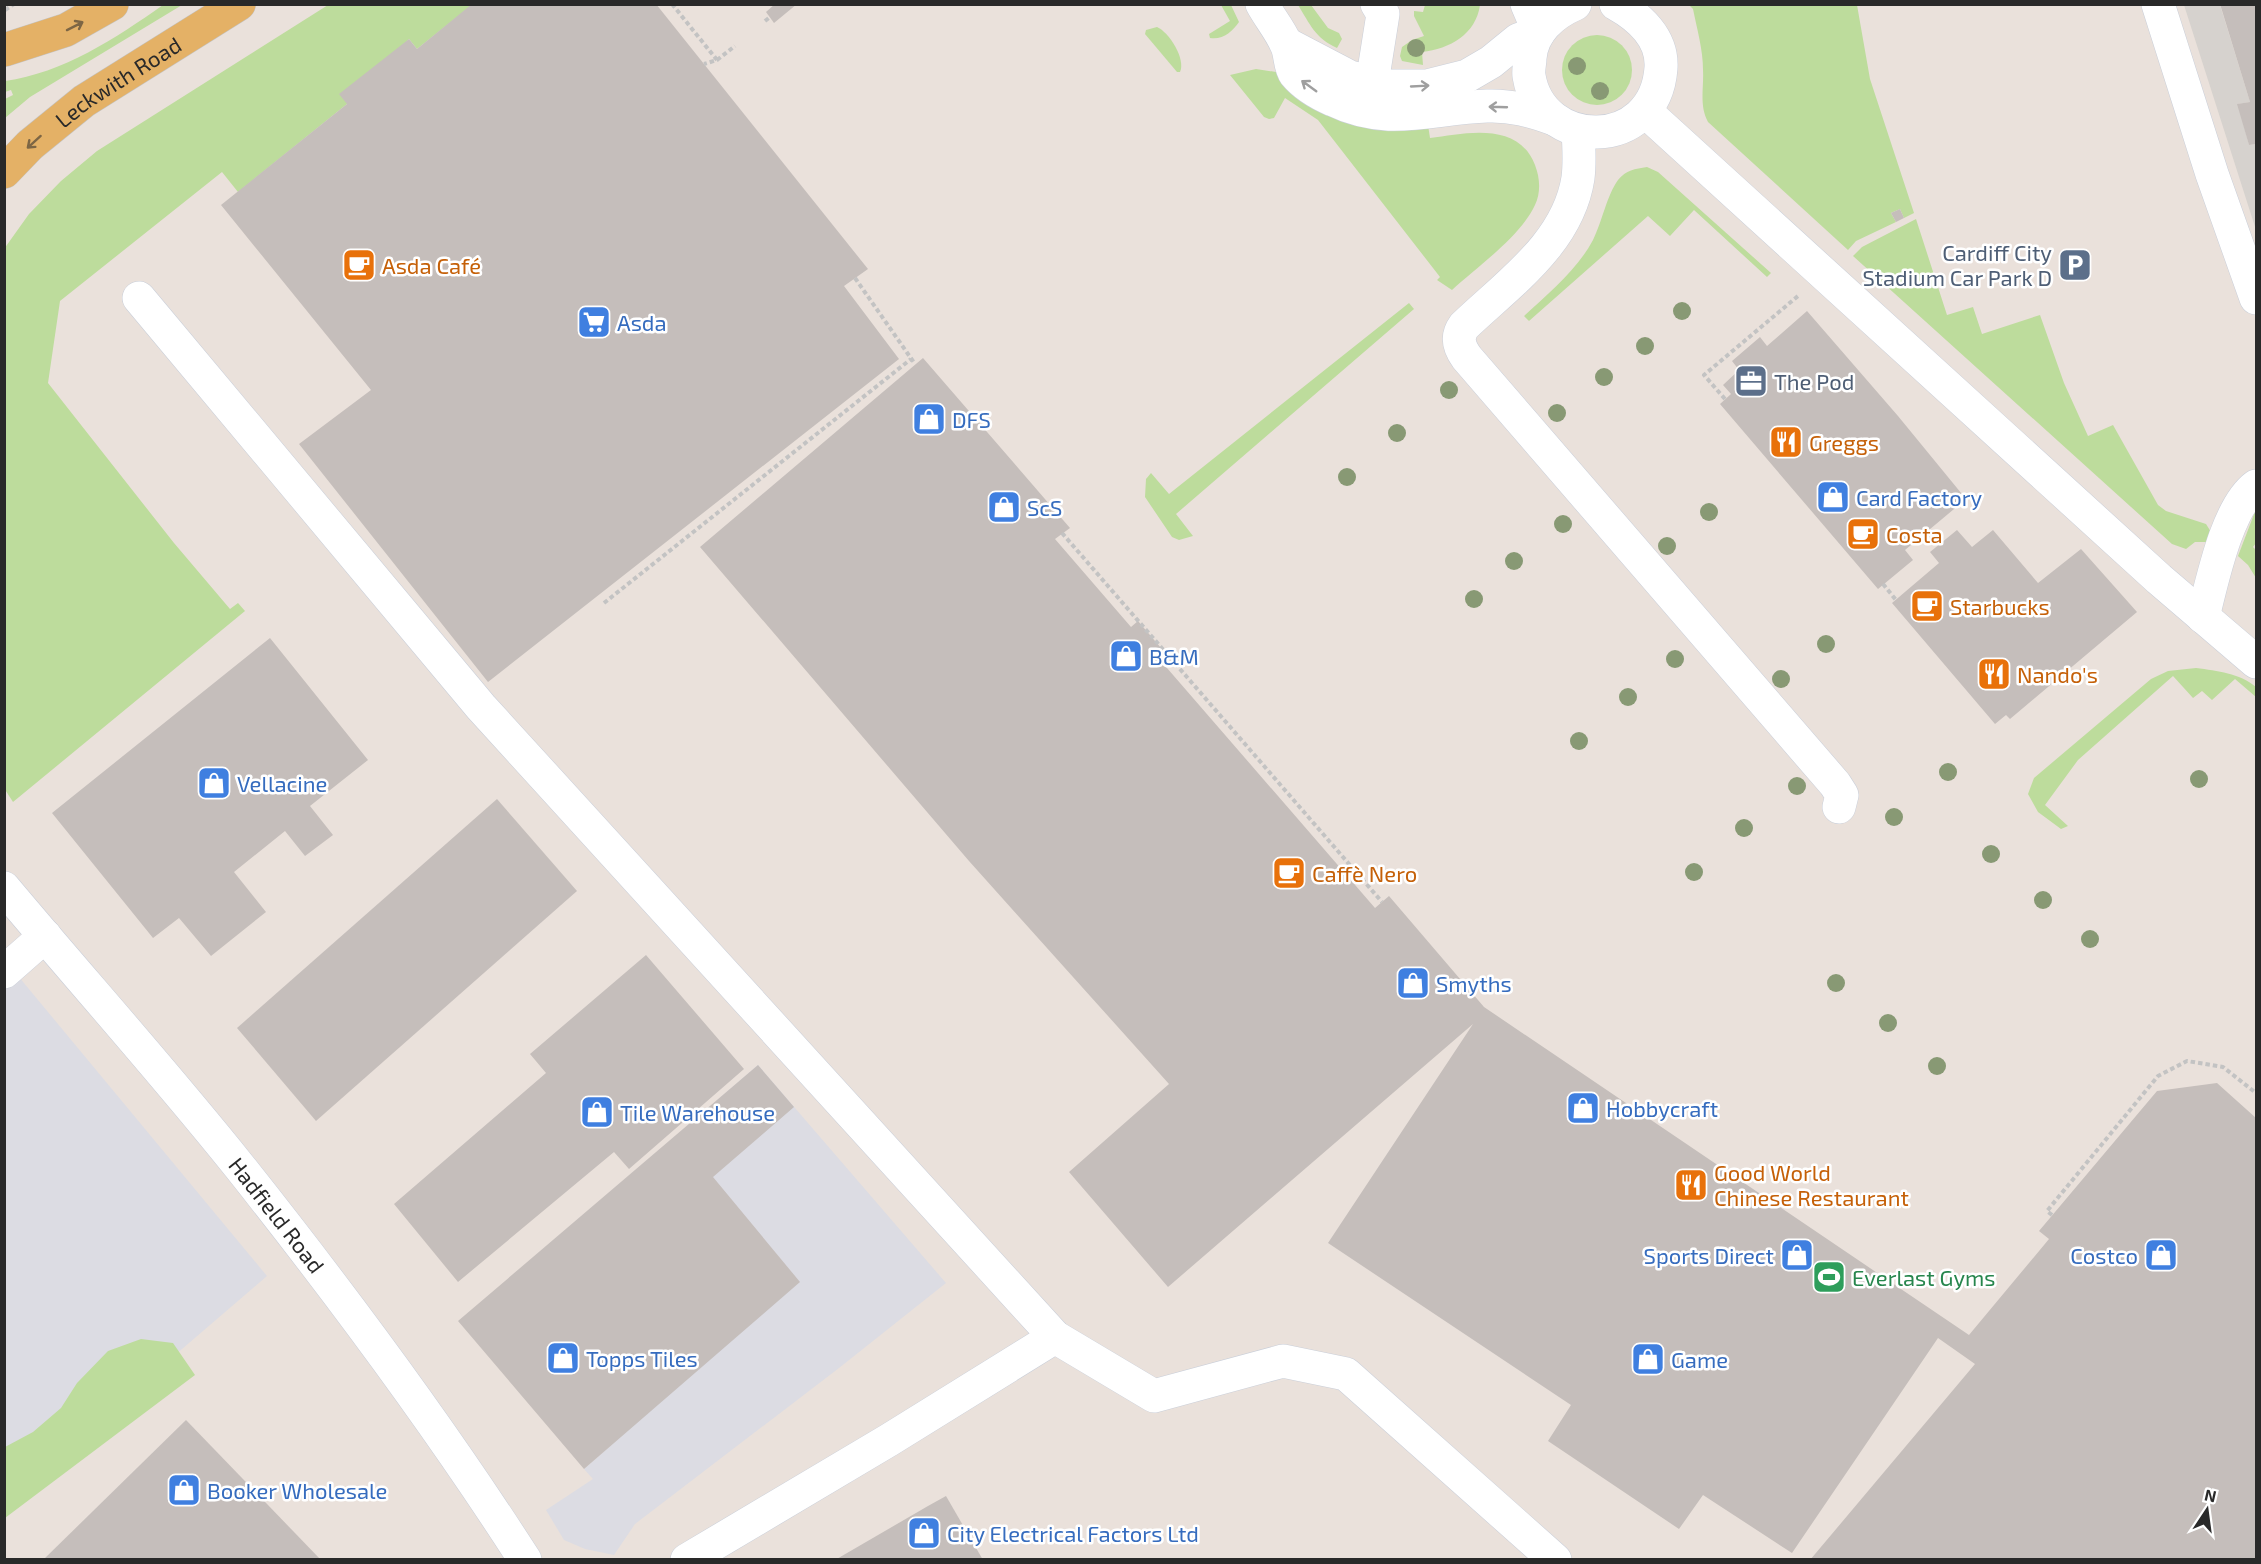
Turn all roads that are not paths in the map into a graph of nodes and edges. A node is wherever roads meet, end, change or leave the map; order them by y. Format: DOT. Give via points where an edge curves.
graph roads {
  1 [pos="112,4"];
  2 [pos="239,4"];
  3 [pos="1262,4"];
  4 [pos="1377,4"];
  5 [pos="1575,4"];
  6 [pos="2158,4"];
  7 [pos="1638,10"];
  8 [pos="1533,18"];
  9 [pos="1287,45"];
  10 [pos="4,50"];
  11 [pos="1372,83"];
  12 [pos="1645,111"];
  13 [pos="1566,125"];
  14 [pos="4,172"];
  15 [pos="139,298"];
  16 [pos="2256,298"];
  17 [pos="2256,486"];
  18 [pos="2203,617"];
  19 [pos="2256,663"];
  20 [pos="1839,807"];
  21 [pos="4,888"];
  22 [pos="45,936"];
  23 [pos="4,972"];
  24 [pos="1055,1337"];
  25 [pos="525,1560"];
  26 [pos="687,1560"];
  27 [pos="1555,1560"];
  10 -- 1 [label="main road, one-way" via="66,30"];
  2 -- 14 [label="main road, Leckwith Road, one-way" via="84,101"];
  3 -- 9 [label="street"];
  4 -- 11 [label="street" via="1383,14"];
  5 -- 8 [label="street" via="1547,21"];
  6 -- 16 [label="street"];
  7 -- 12 [label="street" via="1656,42 1661,64 1659,84"];
  11 -- 8 [label="street, one-way" via="1428,86 1467,76 1518,40"];
  8 -- 13 [label="street" via="1529,75 1537,98"];
  9 -- 11 [label="street" via="1329,68"];
  13 -- 9 [label="street, one-way" via="1531,110 1510,107 1410,115 1365,112 1342,105 1303,83 1293,72"];
  12 -- 13 [label="street" via="1618,129 1595,133"];
  12 -- 18 [label="street"];
  13 -- 20 [label="street" via="1578,176 1565,218 1542,252 1464,326 1458,338 1460,346 1474,367 1835,784 1842,795"];
  15 -- 24 [label="street" via="481,707"];
  17 -- 18 [label="street" via="2234,518"];
  18 -- 19 [label="street"];
  21 -- 22 [label="street, Hadfield Road"];
  22 -- 23 [label="street"];
  22 -- 25 [label="street, Hadfield Road" via="237,1164 320,1270 422,1407"];
  24 -- 26 [label="street"];
  24 -- 27 [label="street" via="1154,1396 1283,1361 1346,1374"];
}
